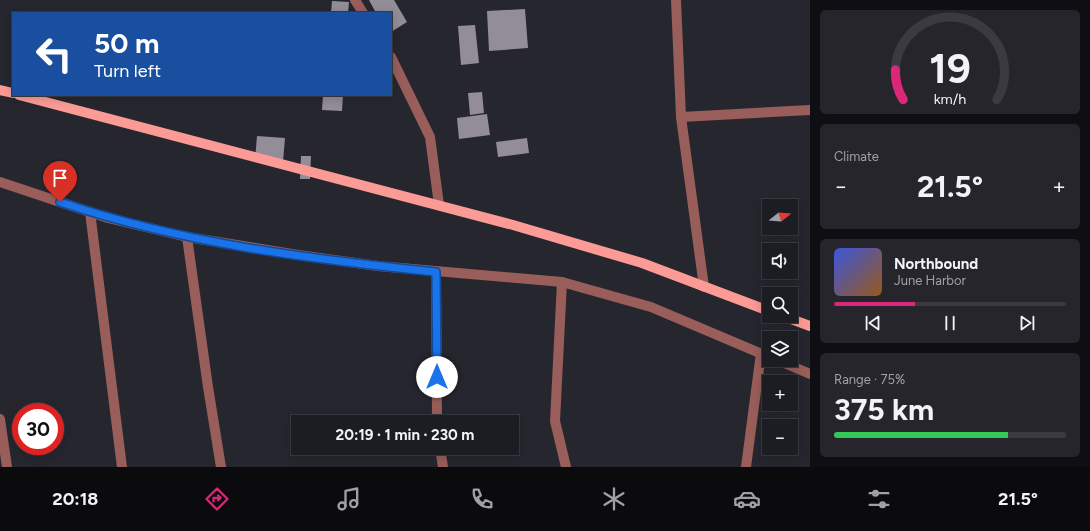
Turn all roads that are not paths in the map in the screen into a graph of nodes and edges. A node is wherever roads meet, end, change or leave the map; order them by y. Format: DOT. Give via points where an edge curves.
graph roads {
  1 [pos="355,0"];
  2 [pos="676,0"];
  3 [pos="362,12"];
  4 [pos="392,59"];
  5 [pos="0,90"];
  6 [pos="12,93"];
  7 [pos="23,96"];
  8 [pos="810,110"];
  9 [pos="681,117"];
  10 [pos="0,182"];
  11 [pos="439,205"];
  12 [pos="90,212"];
  13 [pos="187,237"];
  14 [pos="436,272"];
  15 [pos="562,282"];
  16 [pos="704,286"];
  17 [pos="762,308"];
  18 [pos="798,322"];
  19 [pos="810,326"];
  20 [pos="762,354"];
  21 [pos="763,367"];
  22 [pos="794,367"];
  23 [pos="810,374"];
  24 [pos="438,415"];
  25 [pos="0,419"];
  26 [pos="441,455"];
  27 [pos="7,467"];
  28 [pos="122,467"];
  29 [pos="221,467"];
  30 [pos="443,467"];
  31 [pos="566,467"];
  32 [pos="746,467"];
  1 -- 3 [label="street"];
  2 -- 9 [label="street"];
  4 -- 11 [label="street" via="430,137"];
  5 -- 6 [label="main road"];
  7 -- 11 [label="main road"];
  8 -- 9 [label="street"];
  9 -- 16 [label="street"];
  10 -- 12 [label="street"];
  11 -- 16 [label="main road" via="642,263"];
  12 -- 13 [label="street"];
  12 -- 28 [label="street"];
  13 -- 14 [label="street" via="298,255"];
  13 -- 29 [label="street"];
  14 -- 15 [label="street"];
  14 -- 24 [label="street"];
  15 -- 20 [label="street" via="651,307"];
  15 -- 31 [label="street" via="555,421"];
  16 -- 17 [label="main road"];
  18 -- 19 [label="main road"];
  21 -- 32 [label="street"];
  22 -- 23 [label="street"];
  25 -- 27 [label="street"];
  26 -- 30 [label="street"];
}
